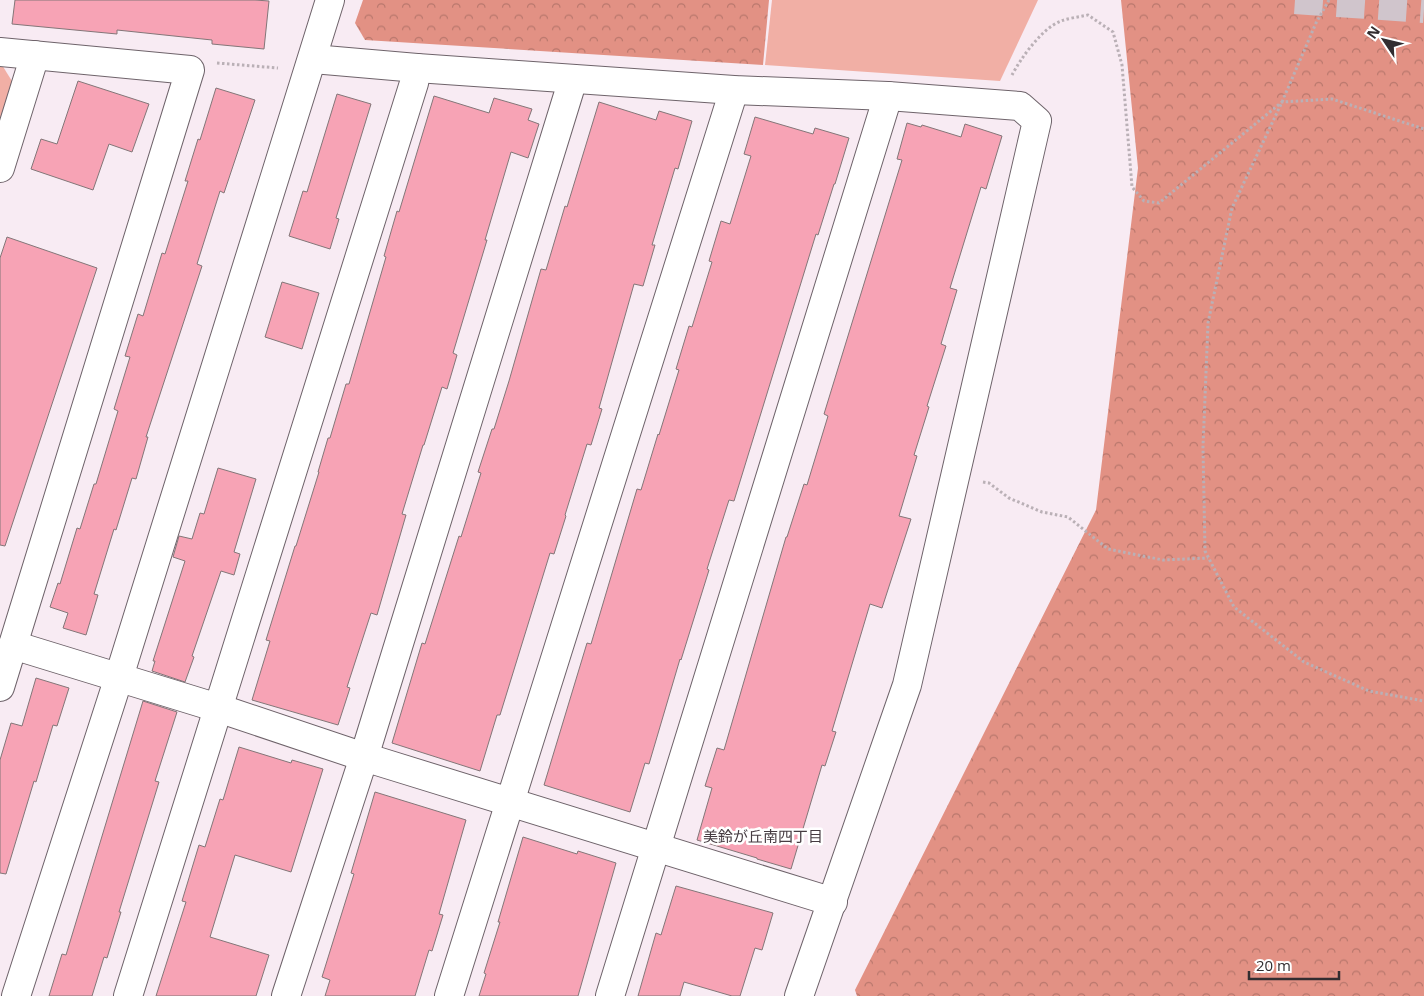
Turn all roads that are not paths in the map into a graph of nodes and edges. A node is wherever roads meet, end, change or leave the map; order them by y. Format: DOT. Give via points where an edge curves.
graph roads {
  1 [pos="330,0"];
  2 [pos="0,52"];
  3 [pos="35,55"];
  4 [pos="313,59"];
  5 [pos="417,68"];
  6 [pos="573,79"];
  7 [pos="734,90"];
  8 [pos="888,96"];
  9 [pos="0,168"];
  10 [pos="13,645"];
  11 [pos="119,676"];
  12 [pos="0,686"];
  13 [pos="218,708"];
  14 [pos="364,757"];
  15 [pos="509,802"];
  16 [pos="657,848"];
  17 [pos="833,902"];
  18 [pos="16,996"];
  19 [pos="128,996"];
  20 [pos="286,996"];
  21 [pos="449,996"];
  22 [pos="610,996"];
  23 [pos="800,996"];
  1 -- 4 [label="street"];
  2 -- 3 [label="street"];
  3 -- 9 [label="street"];
  3 -- 10 [label="street" via="190,70"];
  4 -- 5 [label="street"];
  4 -- 11 [label="street"];
  5 -- 6 [label="street"];
  5 -- 13 [label="street"];
  6 -- 7 [label="street"];
  6 -- 14 [label="street"];
  7 -- 8 [label="street"];
  7 -- 15 [label="street"];
  8 -- 16 [label="street"];
  8 -- 17 [label="street" via="1020,106 1037,121 906,685"];
  10 -- 11 [label="street"];
  10 -- 12 [label="street"];
  11 -- 13 [label="street"];
  11 -- 18 [label="street"];
  13 -- 14 [label="street"];
  13 -- 19 [label="street"];
  14 -- 15 [label="street"];
  14 -- 20 [label="street"];
  15 -- 16 [label="street"];
  15 -- 21 [label="street"];
  16 -- 17 [label="street"];
  16 -- 22 [label="street"];
  17 -- 23 [label="street"];
}
